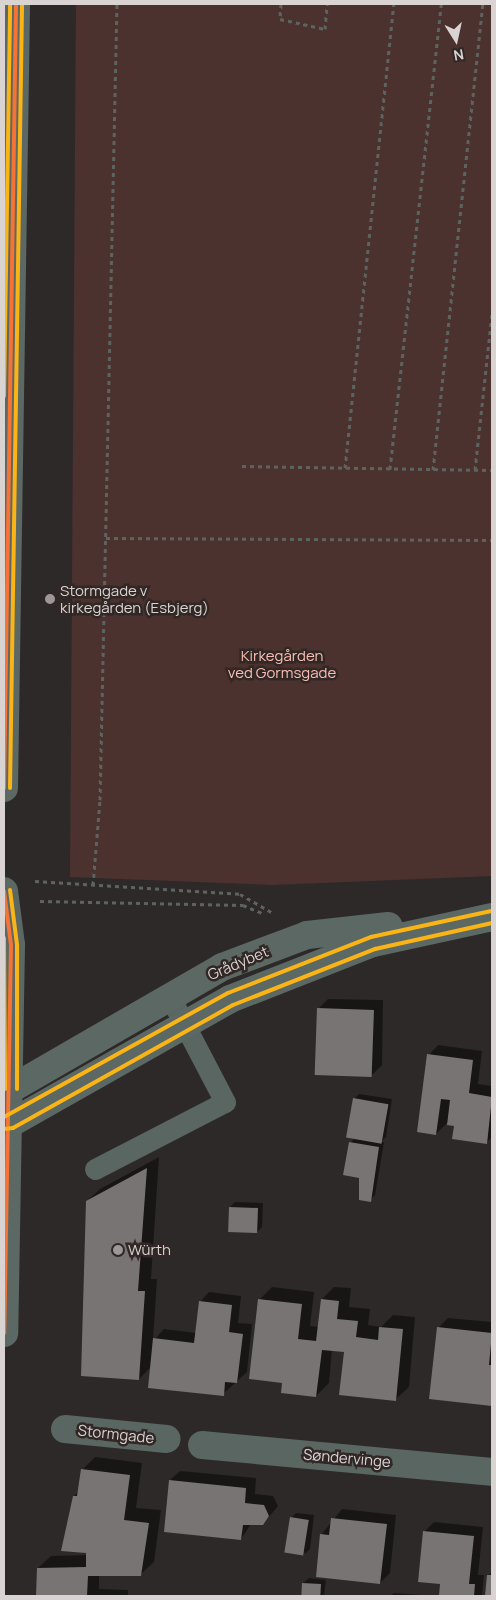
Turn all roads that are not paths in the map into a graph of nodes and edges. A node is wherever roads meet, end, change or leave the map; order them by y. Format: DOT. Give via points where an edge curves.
graph roads {
  1 [pos="16,4"];
  2 [pos="4,788"];
  3 [pos="4,896"];
  4 [pos="492,916"];
  5 [pos="170,997"];
  6 [pos="184,1024"];
  7 [pos="7,1091"];
  8 [pos="6,1124"];
  9 [pos="95,1169"];
  10 [pos="4,1333"];
  11 [pos="66,1429"];
  12 [pos="167,1439"];
  13 [pos="202,1444"];
  14 [pos="492,1472"];
  1 -- 2 [label="street"];
  3 -- 7 [label="street" via="11,945"];
  4 -- 5 [label="street, Grådybet" via="307,935 222,967"];
  4 -- 6 [label="street, Grådybet" via="373,943 230,999"];
  5 -- 6 [label="lane"];
  5 -- 7 [label="street, Grådybet"];
  6 -- 8 [label="street, Grådybet"];
  6 -- 9 [label="lane" via="226,1102"];
  7 -- 8 [label="street"];
  8 -- 10 [label="street"];
  11 -- 12 [label="street, Stormgade"];
  13 -- 14 [label="street, Søndervinge"];
}
